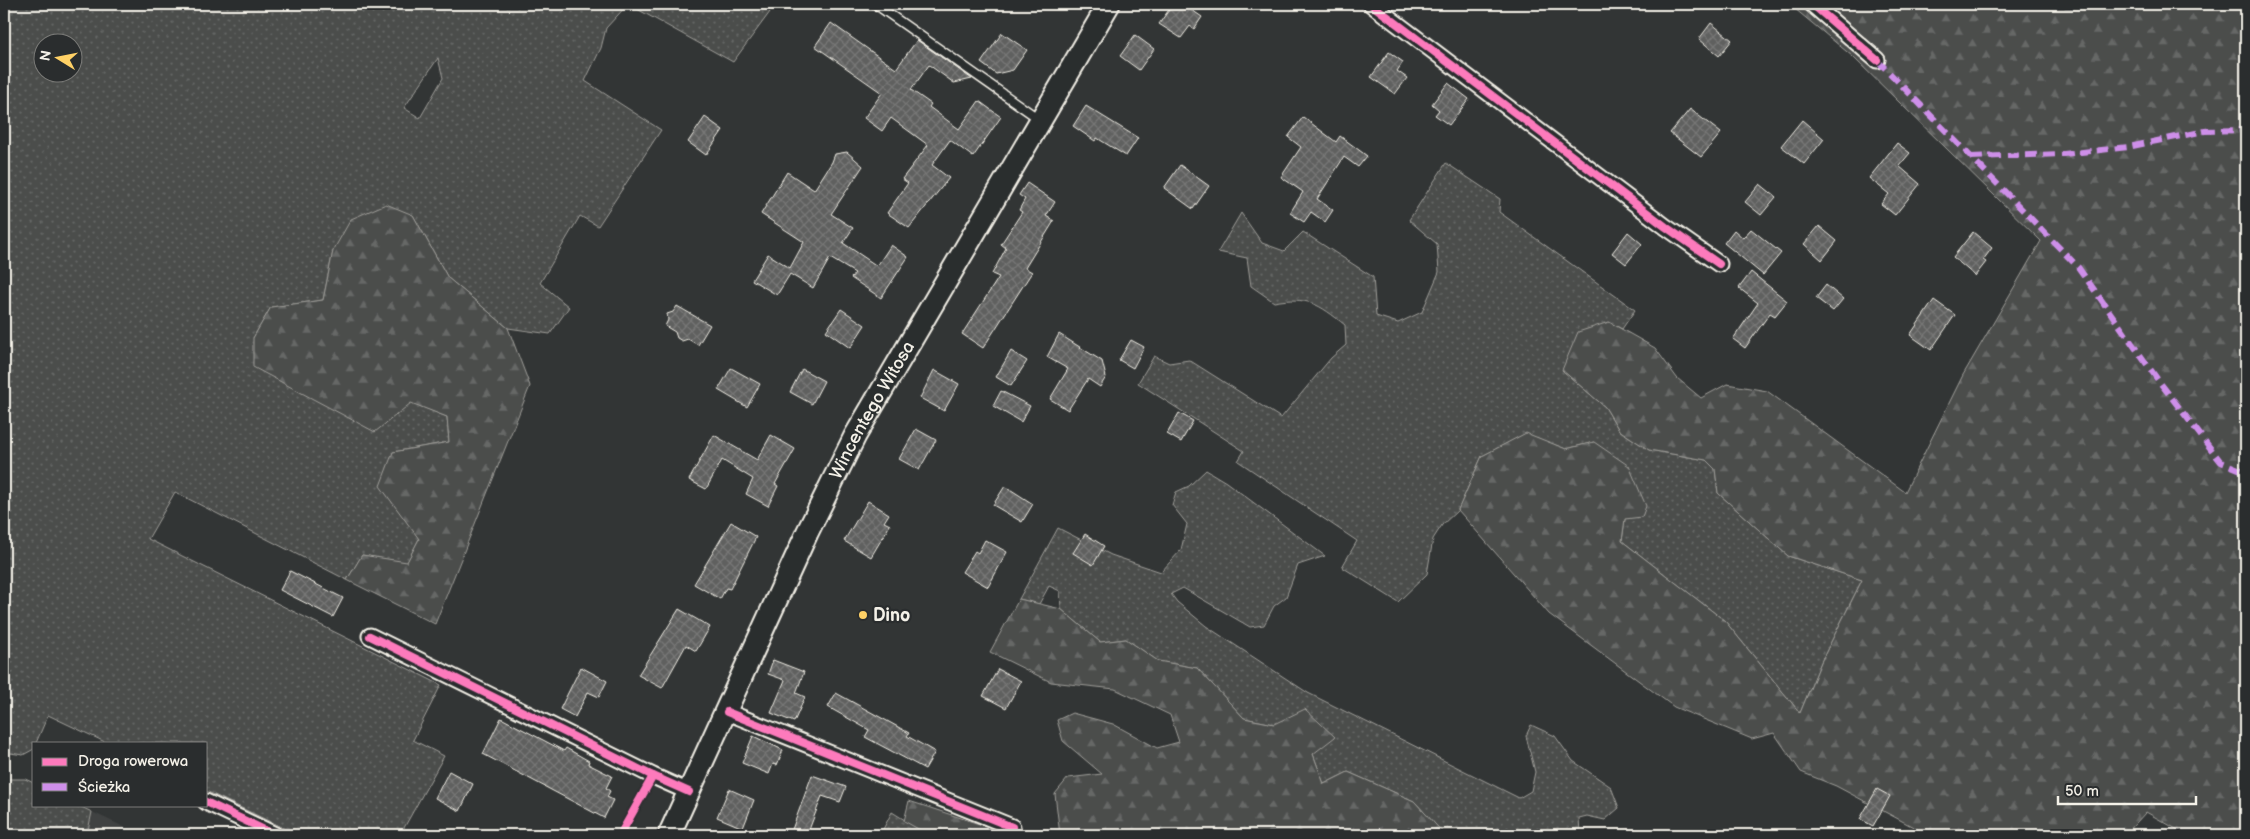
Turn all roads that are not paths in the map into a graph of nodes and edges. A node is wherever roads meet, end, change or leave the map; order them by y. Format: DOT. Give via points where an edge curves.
graph roads {
  1 [pos="875,4"];
  2 [pos="1109,4"];
  3 [pos="1371,4"];
  4 [pos="1812,4"];
  5 [pos="1877,60"];
  6 [pos="1040,120"];
  7 [pos="1719,264"];
  8 [pos="370,636"];
  9 [pos="727,712"];
  10 [pos="689,792"];
  11 [pos="208,803"];
  12 [pos="1012,826"];
  13 [pos="276,835"];
  14 [pos="670,835"];
  1 -- 6 [label="lane"];
  2 -- 6 [label="main road, Wincentego Witosa"];
  3 -- 7 [label="street" via="1666,228"];
  4 -- 5 [label="street"];
  6 -- 9 [label="main road, Wincentego Witosa" via="855,436"];
  8 -- 10 [label="street"];
  9 -- 10 [label="main road, Wincentego Witosa"];
  9 -- 12 [label="street"];
  10 -- 14 [label="main road, Wincentego Witosa"];
  11 -- 13 [label="street"];
}
